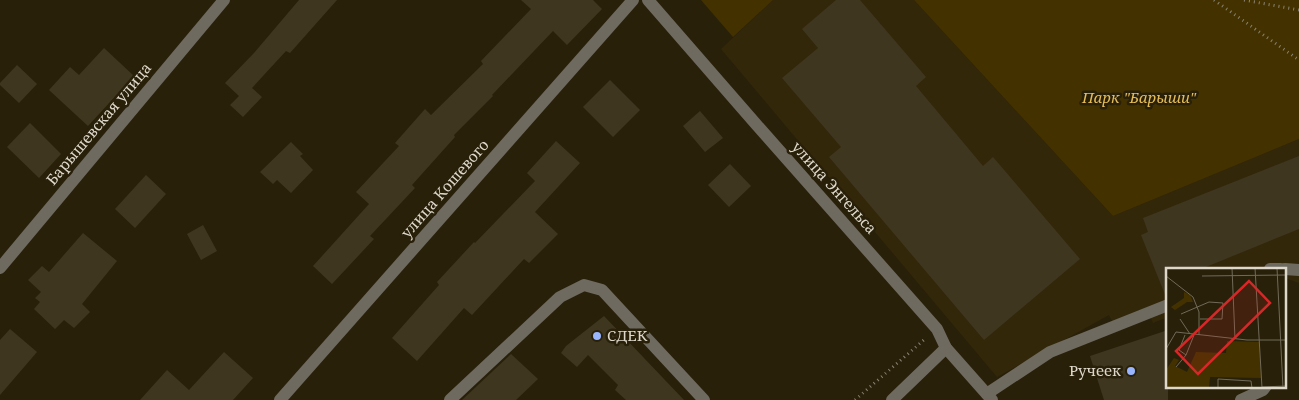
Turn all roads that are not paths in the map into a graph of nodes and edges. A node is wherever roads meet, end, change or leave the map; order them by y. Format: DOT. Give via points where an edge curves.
graph roads {
  1 [pos="224,0"];
  2 [pos="633,0"];
  3 [pos="648,0"];
  4 [pos="0,268"];
  5 [pos="1286,269"];
  6 [pos="1299,270"];
  7 [pos="1166,307"];
  8 [pos="946,348"];
  9 [pos="1264,388"];
  10 [pos="990,397"];
  11 [pos="280,400"];
  12 [pos="450,400"];
  13 [pos="704,400"];
  14 [pos="892,400"];
  15 [pos="1241,400"];
  1 -- 4 [label="street, Барышевская улица"];
  2 -- 11 [label="street, улица Кошевого"];
  3 -- 8 [label="street, улица Энгельса" via="937,329"];
  5 -- 6 [label="street"];
  7 -- 10 [label="street" via="1050,352"];
  8 -- 10 [label="street, улица Энгельса"];
  8 -- 14 [label="street"];
  9 -- 15 [label="street"];
  12 -- 13 [label="street" via="560,297 584,285 602,290"];
}
